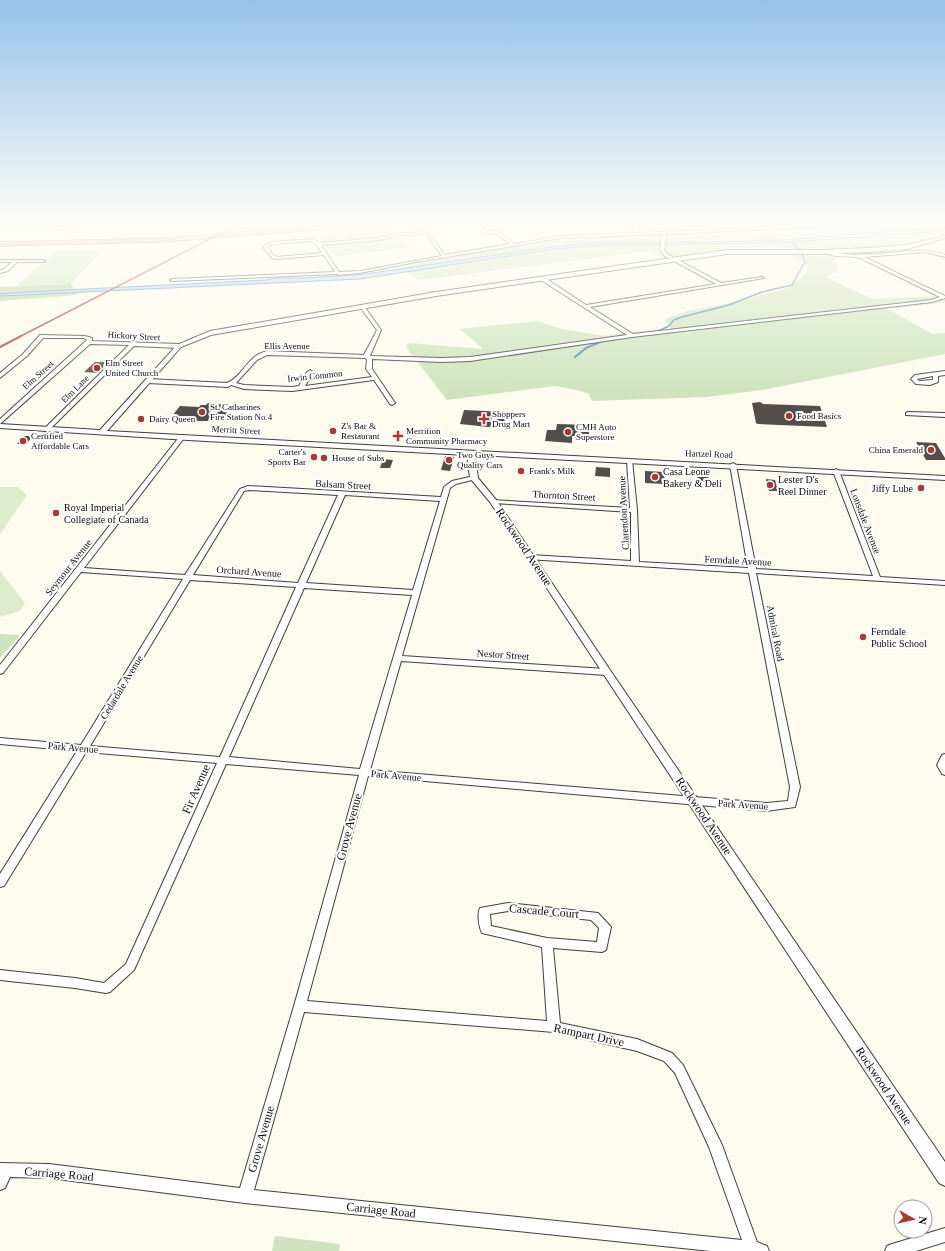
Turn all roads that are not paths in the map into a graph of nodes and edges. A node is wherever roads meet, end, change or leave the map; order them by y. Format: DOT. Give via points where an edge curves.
graph roads {
  1 [pos="515,283"];
  2 [pos="550,283"];
  3 [pos="723,283"];
  4 [pos="916,283"];
  5 [pos="719,284"];
  6 [pos="944,297"];
  7 [pos="586,306"];
  8 [pos="362,307"];
  9 [pos="632,336"];
  10 [pos="89,342"];
  11 [pos="133,344"];
  12 [pos="179,346"];
  13 [pos="367,357"];
  14 [pos="310,372"];
  15 [pos="945,373"];
  16 [pos="935,375"];
  17 [pos="0,376"];
  18 [pos="375,378"];
  19 [pos="148,381"];
  20 [pos="232,384"];
  21 [pos="301,388"];
  22 [pos="392,403"];
  23 [pos="908,414"];
  24 [pos="945,415"];
  25 [pos="0,422"];
  26 [pos="0,426"];
  27 [pos="46,430"];
  28 [pos="100,433"];
  29 [pos="182,438"];
  30 [pos="471,453"];
  31 [pos="630,461"];
  32 [pos="733,465"];
  33 [pos="836,471"];
  34 [pos="474,478"];
  35 [pos="944,479"];
  36 [pos="242,490"];
  37 [pos="342,494"];
  38 [pos="444,499"];
  39 [pos="493,501"];
  40 [pos="634,510"];
  41 [pos="530,558"];
  42 [pos="636,564"];
  43 [pos="79,570"];
  44 [pos="752,570"];
  45 [pos="187,577"];
  46 [pos="877,578"];
  47 [pos="945,582"];
  48 [pos="302,584"];
  49 [pos="417,592"];
  50 [pos="398,658"];
  51 [pos="0,671"];
  52 [pos="606,672"];
  53 [pos="0,741"];
  54 [pos="85,748"];
  55 [pos="945,757"];
  56 [pos="223,760"];
  57 [pos="364,772"];
  58 [pos="945,772"];
  59 [pos="694,800"];
  60 [pos="792,804"];
  61 [pos="0,883"];
  62 [pos="547,943"];
  63 [pos="0,974"];
  64 [pos="300,1006"];
  65 [pos="554,1027"];
  66 [pos="2,1174"];
  67 [pos="945,1177"];
  68 [pos="245,1196"];
  69 [pos="945,1235"];
  70 [pos="757,1250"];
  71 [pos="892,1251"];
  1 -- 8 [label="street"];
  2 -- 7 [label="street"];
  3 -- 5 [label="street"];
  4 -- 6 [label="street"];
  5 -- 7 [label="street"];
  6 -- 9 [label="street, Ellis Avenue" via="878,308"];
  7 -- 9 [label="street"];
  8 -- 12 [label="street" via="215,332"];
  8 -- 13 [label="street" via="379,330"];
  9 -- 13 [label="street, Ellis Avenue" via="470,359"];
  10 -- 11 [label="street, Hickory Street"];
  10 -- 17 [label="street, Hickory Street" via="90,339 85,337 42,336 25,355"];
  10 -- 25 [label="street, Elm Street"];
  11 -- 12 [label="street, Hickory Street"];
  11 -- 27 [label="street, Elm Lane"];
  12 -- 19 [label="street"];
  13 -- 18 [label="street" via="370,360 369,369"];
  13 -- 20 [label="street, Ellis Avenue" via="262,354 255,357"];
  14 -- 21 [label="street"];
  15 -- 16 [label="street"];
  18 -- 21 [label="street, Irwin Common"];
  18 -- 22 [label="street"];
  19 -- 20 [label="street"];
  19 -- 28 [label="street"];
  20 -- 21 [label="street, Irwin Common" via="244,387"];
  23 -- 24 [label="street"];
  26 -- 27 [label="street, Merritt Street"];
  27 -- 28 [label="street, Merritt Street"];
  28 -- 29 [label="street, Merritt Street"];
  29 -- 30 [label="street, Merritt Street"];
  29 -- 43 [label="street, Seymour Avenue"];
  30 -- 31 [label="street, Hartzel Road"];
  30 -- 34 [label="street"];
  31 -- 32 [label="street, Hartzel Road"];
  31 -- 40 [label="street, Clarendon Avenue"];
  32 -- 33 [label="street, Hartzel Road"];
  32 -- 44 [label="street, Admiral Road"];
  33 -- 35 [label="street, Hartzel Road"];
  33 -- 46 [label="street, Lonsdale Avenue"];
  34 -- 38 [label="street, Grove Avenue" via="454,482 447,487"];
  34 -- 39 [label="street, Rockwood Avenue"];
  36 -- 37 [label="street, Balsam Street" via="248,488"];
  36 -- 45 [label="street, Cedardale Avenue"];
  37 -- 38 [label="street, Balsam Street"];
  37 -- 48 [label="street, Fir Avenue"];
  38 -- 49 [label="street, Grove Avenue"];
  39 -- 40 [label="street, Thornton Street"];
  39 -- 41 [label="street, Rockwood Avenue"];
  40 -- 42 [label="street, Clarendon Avenue"];
  41 -- 42 [label="street, Ferndale Avenue"];
  41 -- 52 [label="street, Rockwood Avenue"];
  42 -- 44 [label="street, Ferndale Avenue"];
  43 -- 45 [label="street, Orchard Avenue"];
  43 -- 51 [label="street, Seymour Avenue"];
  44 -- 46 [label="street, Ferndale Avenue"];
  44 -- 60 [label="street, Admiral Road" via="795,787"];
  45 -- 48 [label="street, Orchard Avenue"];
  45 -- 54 [label="street, Cedardale Avenue"];
  46 -- 47 [label="street, Ferndale Avenue"];
  48 -- 49 [label="street, Orchard Avenue"];
  48 -- 56 [label="street, Fir Avenue"];
  49 -- 50 [label="street, Grove Avenue"];
  50 -- 52 [label="street, Nestor Street"];
  50 -- 57 [label="street, Grove Avenue"];
  52 -- 59 [label="street, Rockwood Avenue"];
  53 -- 54 [label="street, Park Avenue"];
  54 -- 56 [label="street, Park Avenue"];
  54 -- 61 [label="street, Cedardale Avenue"];
  55 -- 58 [label="street" via="942,765"];
  56 -- 57 [label="street, Park Avenue"];
  56 -- 63 [label="street, Fir Avenue" via="130,967 106,988"];
  57 -- 59 [label="street, Park Avenue"];
  57 -- 64 [label="street, Grove Avenue"];
  59 -- 60 [label="street, Park Avenue" via="766,807"];
  59 -- 67 [label="street, Rockwood Avenue"];
  62 -- 62 [label="street, Cascade Court" via="602,947 605,927 594,916 508,907 484,911 486,930"];
  62 -- 65 [label="street"];
  64 -- 65 [label="street, Rampart Drive"];
  64 -- 68 [label="street, Grove Avenue"];
  65 -- 70 [label="street, Rampart Drive" via="637,1045 668,1057 679,1069 715,1145"];
  66 -- 68 [label="street, Carriage Road" via="49,1171"];
  68 -- 70 [label="street, Carriage Road"];
  69 -- 71 [label="street"];
}
